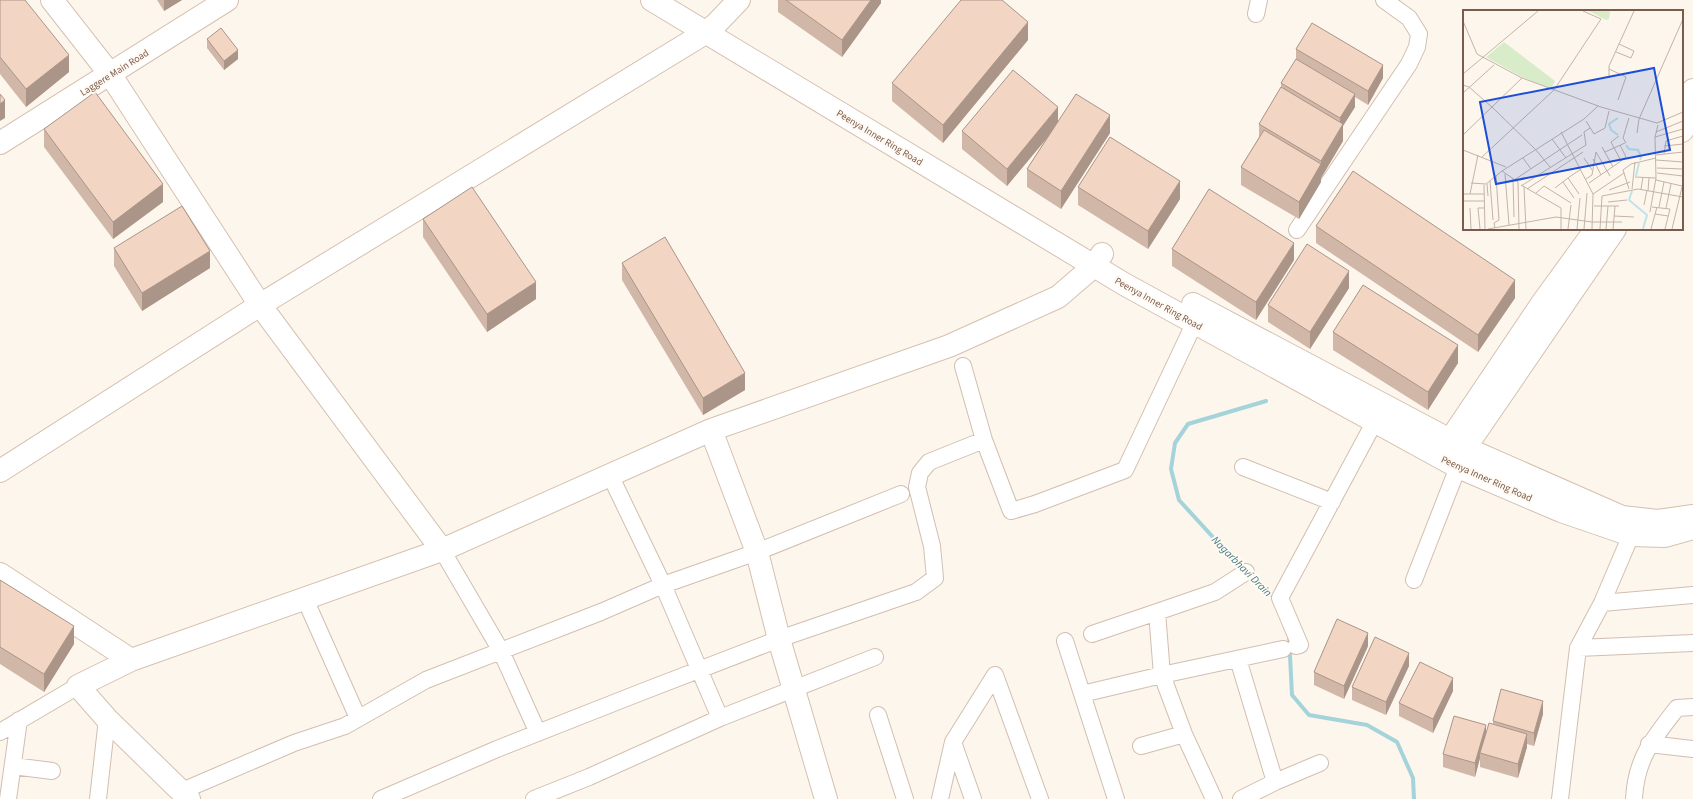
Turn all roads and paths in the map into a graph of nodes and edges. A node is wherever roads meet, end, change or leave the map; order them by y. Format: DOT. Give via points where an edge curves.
graph roads {
  1 [pos="52,0"];
  2 [pos="227,0"];
  3 [pos="652,0"];
  4 [pos="677,0"];
  5 [pos="739,0"];
  6 [pos="1384,0"];
  7 [pos="710,28"];
  8 [pos="110,74"];
  9 [pos="1693,90"];
  10 [pos="1683,104"];
  11 [pos="1693,115"];
  12 [pos="1683,130"];
  13 [pos="0,143"];
  14 [pos="1297,230"];
  15 [pos="1595,230"];
  16 [pos="1614,230"];
  17 [pos="1098,260"];
  18 [pos="260,305"];
  19 [pos="1195,322"];
  20 [pos="963,366"];
  21 [pos="1375,421"];
  22 [pos="711,430"];
  23 [pos="984,440"];
  24 [pos="1453,453"];
  25 [pos="1243,467"];
  26 [pos="0,472"];
  27 [pos="610,475"];
  28 [pos="901,494"];
  29 [pos="1332,502"];
  30 [pos="1693,516"];
  31 [pos="1693,528"];
  32 [pos="1631,535"];
  33 [pos="442,550"];
  34 [pos="757,552"];
  35 [pos="1246,572"];
  36 [pos="0,574"];
  37 [pos="1414,580"];
  38 [pos="663,585"];
  39 [pos="1693,595"];
  40 [pos="304,599"];
  41 [pos="1602,603"];
  42 [pos="1157,612"];
  43 [pos="1092,634"];
  44 [pos="779,639"];
  45 [pos="1065,641"];
  46 [pos="1693,643"];
  47 [pos="1578,648"];
  48 [pos="501,651"];
  49 [pos="875,658"];
  50 [pos="1238,659"];
  51 [pos="131,660"];
  52 [pos="700,670"];
  53 [pos="1162,675"];
  54 [pos="78,686"];
  55 [pos="794,689"];
  56 [pos="1082,694"];
  57 [pos="1693,707"];
  58 [pos="878,714"];
  59 [pos="358,718"];
  60 [pos="720,718"];
  61 [pos="107,719"];
  62 [pos="19,720"];
  63 [pos="0,732"];
  64 [pos="538,733"];
  65 [pos="1184,734"];
  66 [pos="953,742"];
  67 [pos="1649,744"];
  68 [pos="1141,746"];
  69 [pos="1693,749"];
  70 [pos="1320,763"];
  71 [pos="13,766"];
  72 [pos="52,771"];
  73 [pos="1275,782"];
  74 [pos="178,793"];
  75 [pos="7,796"];
  76 [pos="98,799"];
  77 [pos="380,799"];
  78 [pos="534,799"];
  79 [pos="826,799"];
  80 [pos="905,799"];
  81 [pos="940,799"];
  82 [pos="973,799"];
  83 [pos="1040,799"];
  84 [pos="1116,799"];
  85 [pos="1214,799"];
  86 [pos="1241,799"];
  87 [pos="1560,799"];
  88 [pos="1634,799"];
  1 -- 8 [label="street"];
  2 -- 8 [label="street, Laggere Main Road"];
  3 -- 7 [label="street, Peenya Inner Ring Road"];
  4 -- 7 [label="street, Peenya Inner Ring Road"];
  5 -- 7 [label="street"];
  6 -- 14 [label="street" via="1409,18 1419,34 1417,47 1409,64"];
  7 -- 17 [label="street, Peenya Inner Ring Road"];
  7 -- 18 [label="street"];
  8 -- 13 [label="street, Laggere Main Road"];
  8 -- 18 [label="street"];
  9 -- 10 [label="street"];
  11 -- 12 [label="street"];
  15 -- 24 [label="street" via="1543,302"];
  16 -- 24 [label="street"];
  17 -- 19 [label="street, Peenya Inner Ring Road"];
  17 -- 22 [label="street" via="1058,297 949,346"];
  17 -- 24 [label="street, Peenya Inner Ring Road" via="1129,270"];
  18 -- 26 [label="street"];
  18 -- 33 [label="street"];
  19 -- 21 [label="street, Peenya Inner Ring Road"];
  19 -- 23 [label="street" via="1125,470 1011,511"];
  20 -- 23 [label="street"];
  21 -- 24 [label="street, Peenya Inner Ring Road"];
  21 -- 29 [label="street"];
  22 -- 27 [label="street"];
  22 -- 34 [label="street"];
  23 -- 44 [label="street" via="929,462 920,473 918,487 932,546 934,578 916,592"];
  24 -- 30 [label="street, Peenya Inner Ring Road" via="1622,517 1658,521"];
  24 -- 32 [label="street, Peenya Inner Ring Road" via="1561,511"];
  24 -- 37 [label="street"];
  25 -- 29 [label="street"];
  27 -- 33 [label="street"];
  27 -- 38 [label="street"];
  28 -- 34 [label="street"];
  29 -- 50 [label="street" via="1280,598 1300,645"];
  31 -- 32 [label="street, Peenya Inner Ring Road" via="1666,536"];
  32 -- 41 [label="street"];
  33 -- 40 [label="street"];
  33 -- 48 [label="street"];
  34 -- 38 [label="street"];
  34 -- 44 [label="street"];
  35 -- 42 [label="street" via="1215,592"];
  36 -- 51 [label="street"];
  38 -- 48 [label="street"];
  38 -- 52 [label="street"];
  39 -- 41 [label="street"];
  40 -- 51 [label="street"];
  40 -- 59 [label="street"];
  41 -- 47 [label="street"];
  42 -- 43 [label="street"];
  42 -- 53 [label="street"];
  44 -- 52 [label="street"];
  44 -- 55 [label="street"];
  45 -- 56 [label="street"];
  46 -- 47 [label="street"];
  47 -- 87 [label="street"];
  48 -- 59 [label="street" via="426,680"];
  48 -- 64 [label="street"];
  49 -- 55 [label="street"];
  50 -- 53 [label="street"];
  50 -- 73 [label="street"];
  51 -- 54 [label="street"];
  52 -- 60 [label="street"];
  52 -- 64 [label="street"];
  53 -- 56 [label="street"];
  53 -- 65 [label="street"];
  54 -- 61 [label="street"];
  54 -- 62 [label="street"];
  55 -- 60 [label="street"];
  55 -- 79 [label="street"];
  56 -- 84 [label="street"];
  57 -- 67 [label="street" via="1677,708"];
  58 -- 80 [label="street"];
  59 -- 74 [label="street" via="345,726 294,743"];
  60 -- 78 [label="street"];
  61 -- 74 [label="street"];
  61 -- 76 [label="street"];
  62 -- 63 [label="street"];
  62 -- 71 [label="street"];
  64 -- 77 [label="street"];
  65 -- 68 [label="street"];
  65 -- 85 [label="street"];
  66 -- 81 [label="street"];
  66 -- 82 [label="street"];
  66 -- 83 [label="street" via="996,675"];
  67 -- 69 [label="street"];
  67 -- 88 [label="street" via="1636,780"];
  70 -- 73 [label="street"];
  71 -- 72 [label="street"];
  71 -- 75 [label="street"];
  73 -- 86 [label="street"];
}
